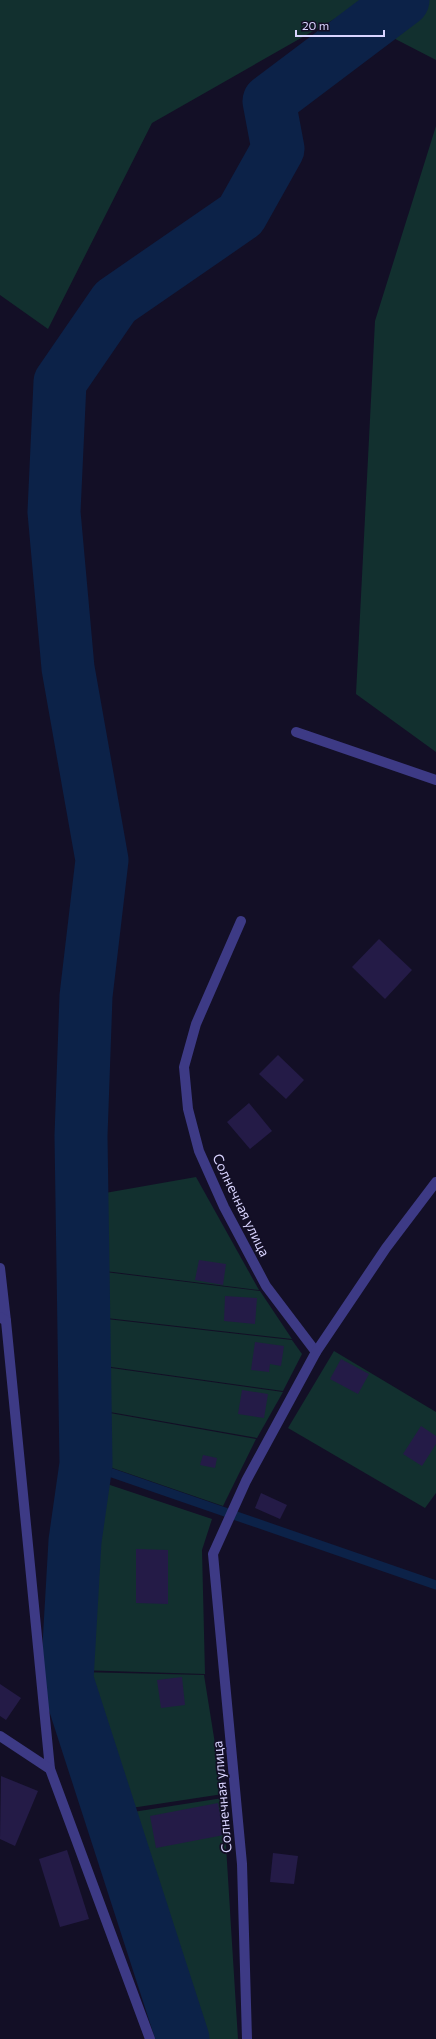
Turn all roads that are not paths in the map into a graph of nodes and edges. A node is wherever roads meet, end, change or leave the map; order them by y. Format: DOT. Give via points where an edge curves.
graph roads {
  1 [pos="296,732"];
  2 [pos="436,780"];
  3 [pos="241,921"];
  4 [pos="436,1182"];
  5 [pos="0,1268"];
  6 [pos="3,1319"];
  7 [pos="316,1352"];
  8 [pos="0,1736"];
  9 [pos="50,1770"];
  10 [pos="150,2039"];
  11 [pos="248,2039"];
  1 -- 2 [label="street"];
  3 -- 7 [label="street, Солнечная улица" via="194,1031 184,1067 188,1109 199,1151 224,1208 266,1286"];
  4 -- 7 [label="street" via="386,1248"];
  5 -- 6 [label="street"];
  6 -- 9 [label="street"];
  7 -- 11 [label="street, Солнечная улица" via="246,1480 213,1554 242,1864"];
  8 -- 9 [label="street"];
  9 -- 10 [label="street"];
}
